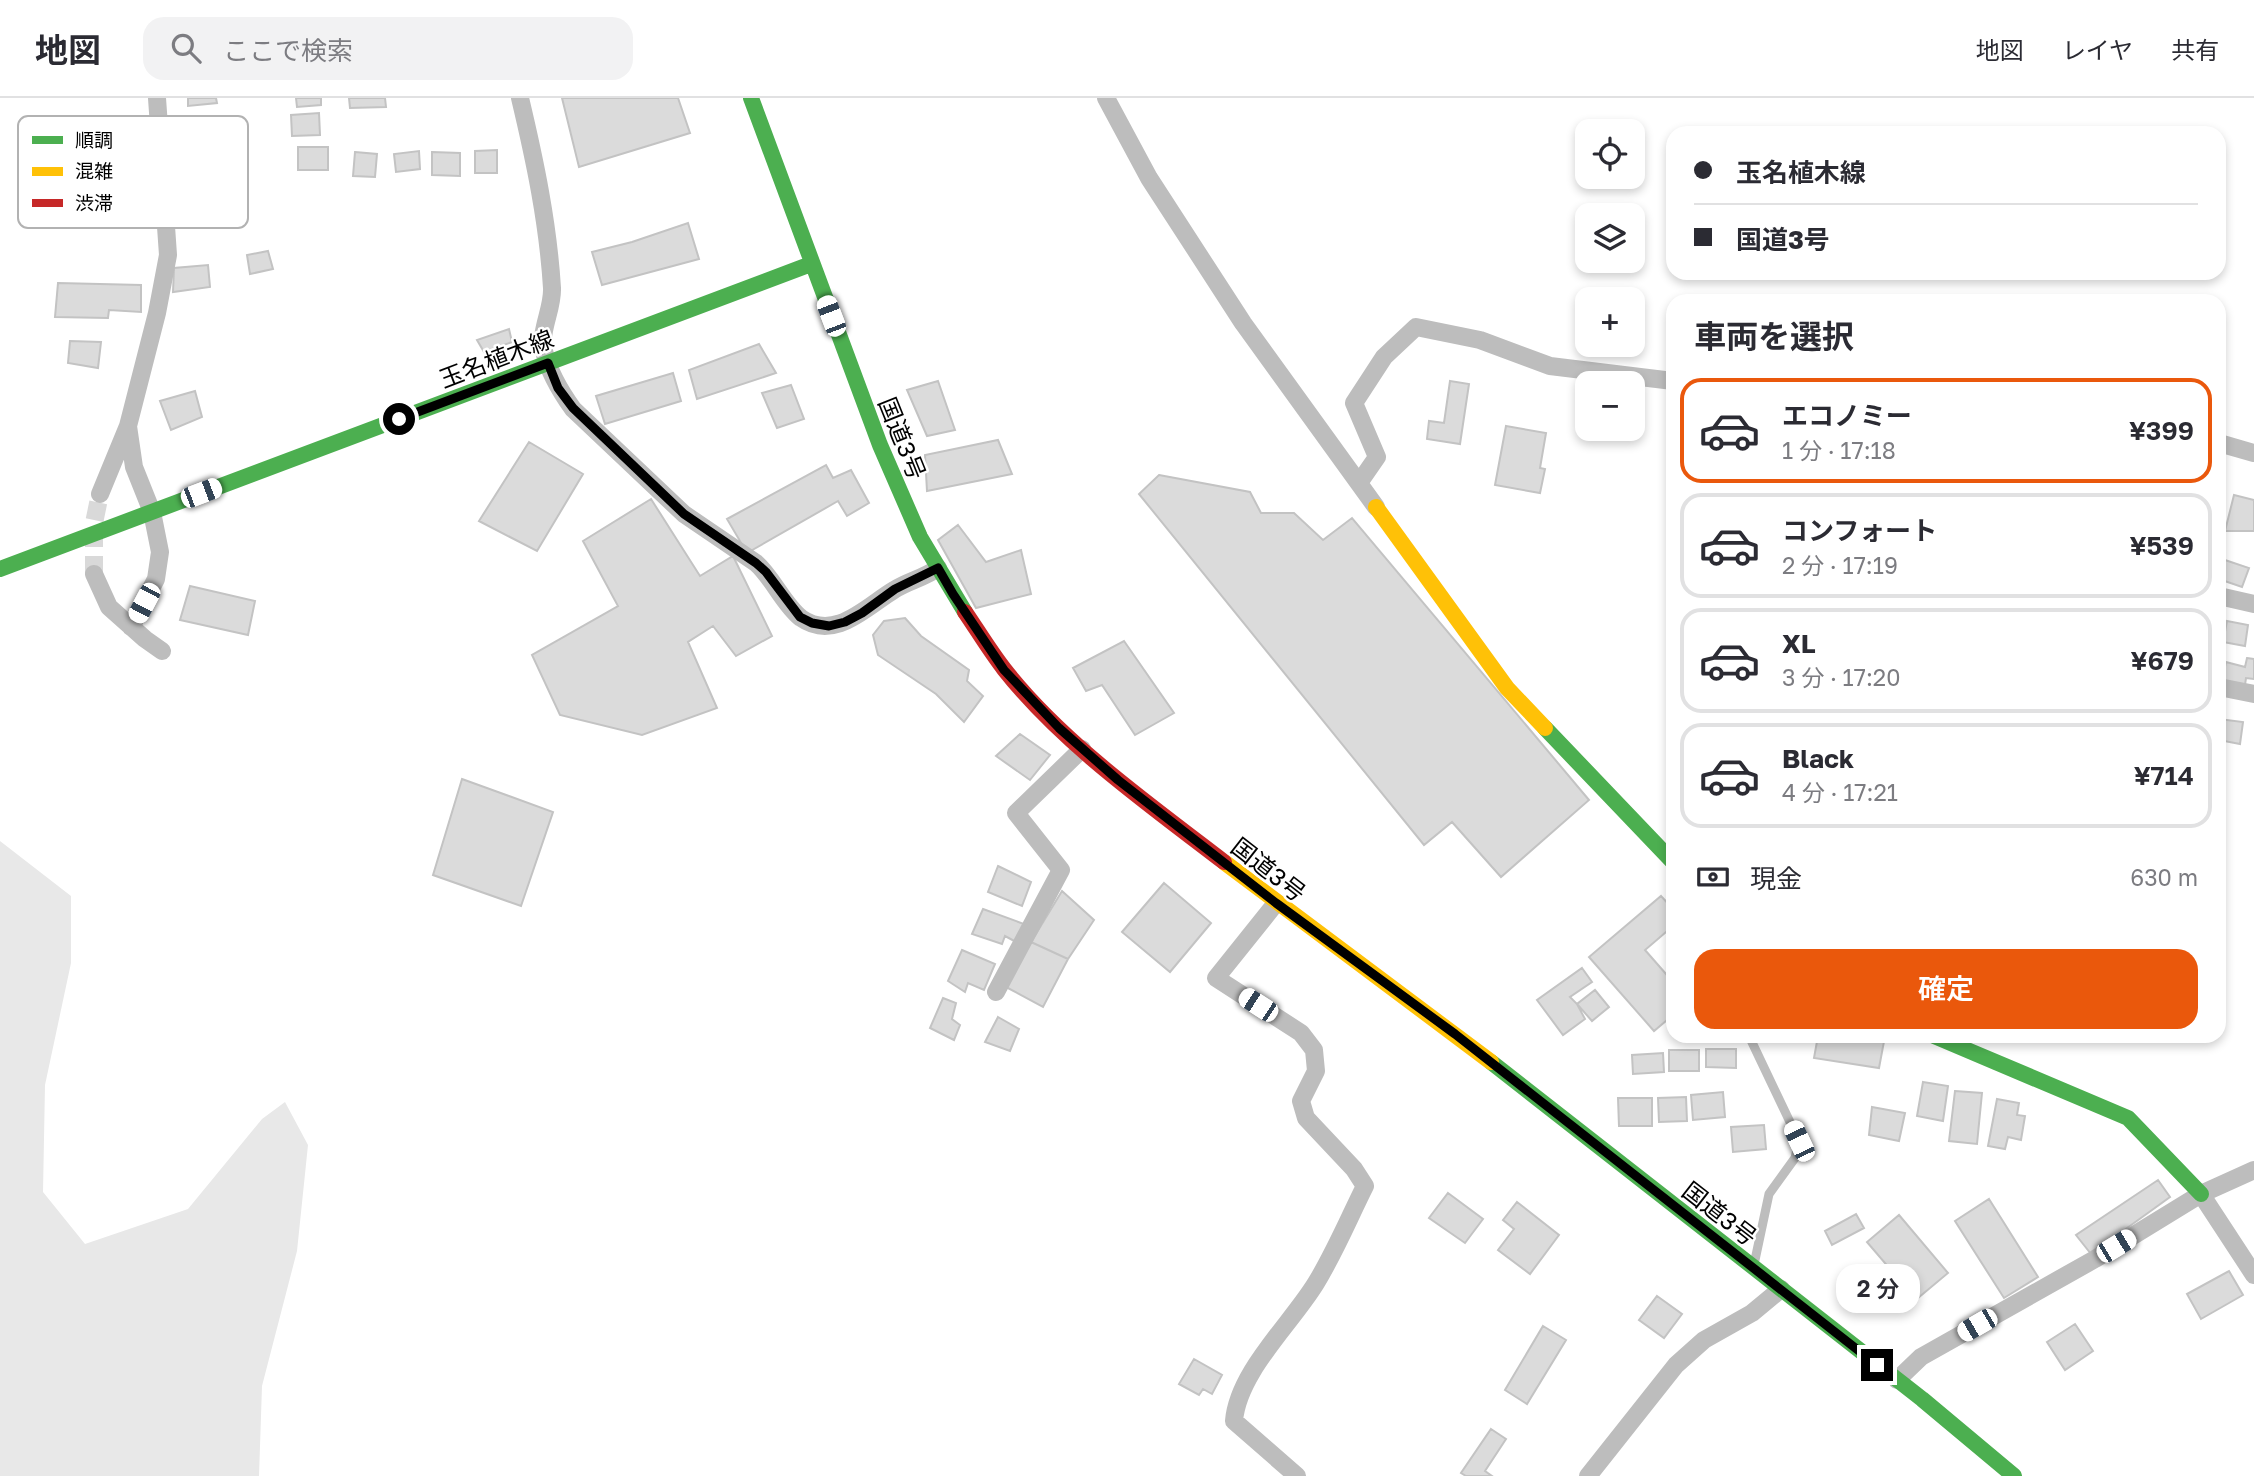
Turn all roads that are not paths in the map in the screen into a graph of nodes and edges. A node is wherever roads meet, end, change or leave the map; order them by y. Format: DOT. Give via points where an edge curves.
graph roads {
  1 [pos="157,98"];
  2 [pos="520,98"];
  3 [pos="751,98"];
  4 [pos="1106,98"];
  5 [pos="158,116"];
  6 [pos="166,228"];
  7 [pos="811,264"];
  8 [pos="548,363"];
  9 [pos="1666,381"];
  10 [pos="128,426"];
  11 [pos="2226,447"];
  12 [pos="2254,453"];
  13 [pos="1359,483"];
  14 [pos="100,494"];
  15 [pos="1377,507"];
  16 [pos="152,512"];
  17 [pos="938,568"];
  18 [pos="0,569"];
  19 [pos="94,574"];
  20 [pos="2226,598"];
  21 [pos="2254,604"];
  22 [pos="131,627"];
  23 [pos="162,650"];
  24 [pos="2226,688"];
  25 [pos="2254,694"];
  26 [pos="1082,749"];
  27 [pos="1666,855"];
  28 [pos="1276,903"];
  29 [pos="996,992"];
  30 [pos="1752,1043"];
  31 [pos="1951,1043"];
  32 [pos="2254,1170"];
  33 [pos="2201,1194"];
  34 [pos="1754,1268"];
  35 [pos="2254,1275"];
  36 [pos="1781,1289"];
  37 [pos="1896,1380"];
  38 [pos="1297,1476"];
  39 [pos="1588,1476"];
  40 [pos="2014,1476"];
  1 -- 5 [label="street"];
  2 -- 8 [label="street" via="548,236 553,301 543,348"];
  3 -- 7 [label="main road, 国道3号"];
  4 -- 13 [label="street" via="1149,178 1243,323"];
  6 -- 10 [label="street" via="168,256"];
  7 -- 8 [label="main road, 玉名植木線"];
  7 -- 17 [label="main road, 国道3号" via="880,445"];
  8 -- 16 [label="main road, 玉名植木線"];
  8 -- 17 [label="street" via="573,408 684,514 766,572 800,617 829,626 845,622"];
  9 -- 13 [label="street" via="1550,366 1480,340 1416,327 1384,357 1354,403 1377,457"];
  10 -- 14 [label="street"];
  10 -- 16 [label="street" via="134,467"];
  11 -- 12 [label="street"];
  13 -- 15 [label="street"];
  15 -- 27 [label="main road" via="1507,688"];
  16 -- 18 [label="main road, 玉名植木線"];
  16 -- 22 [label="street" via="160,552 156,579"];
  17 -- 26 [label="main road, 国道3号" via="1004,670"];
  19 -- 22 [label="street" via="109,607"];
  20 -- 21 [label="street"];
  22 -- 23 [label="street"];
  24 -- 25 [label="street"];
  26 -- 28 [label="main road, 国道3号"];
  26 -- 29 [label="street" via="1016,813 1062,870"];
  28 -- 34 [label="main road, 国道3号" via="1455,1034"];
  28 -- 38 [label="street" via="1216,978 1301,1033 1314,1050 1316,1070 1301,1101 1306,1118 1365,1186 1316,1283 1252,1373 1236,1407 1234,1421"];
  30 -- 34 [label="lane" via="1799,1141 1795,1158 1769,1194"];
  31 -- 33 [label="main road" via="2128,1118"];
  32 -- 33 [label="street"];
  33 -- 35 [label="street"];
  33 -- 37 [label="street" via="1921,1357"];
  34 -- 36 [label="main road, 国道3号"];
  36 -- 37 [label="main road, 国道3号"];
  36 -- 39 [label="street" via="1752,1313 1704,1340 1676,1365"];
  37 -- 40 [label="main road, 国道3号"];
}
